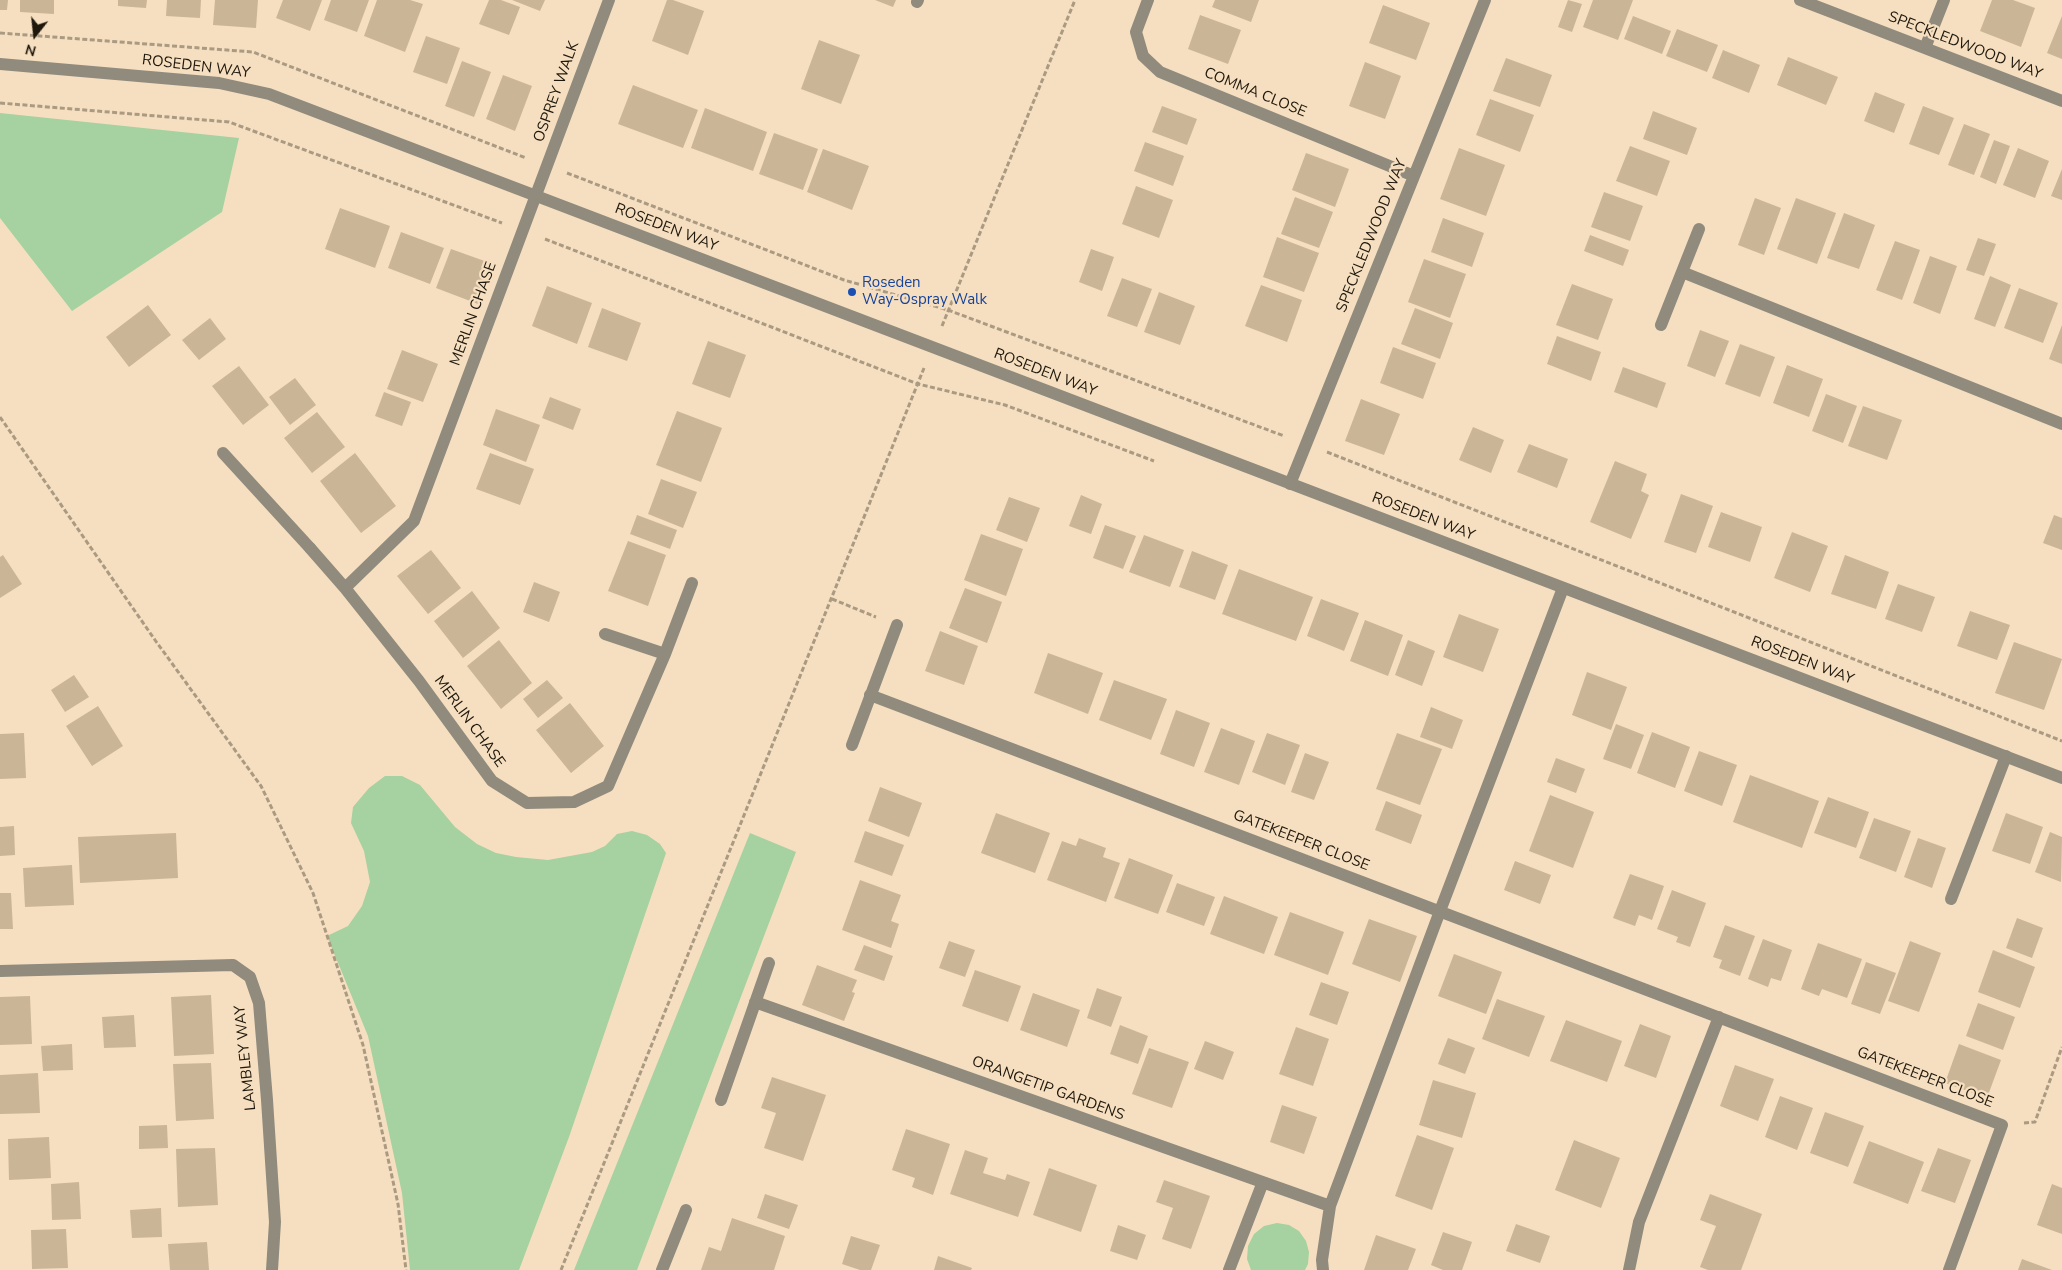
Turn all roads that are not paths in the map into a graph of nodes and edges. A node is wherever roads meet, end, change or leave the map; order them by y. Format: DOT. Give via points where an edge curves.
graph roads {
  1 [pos="609,0"];
  2 [pos="1148,0"];
  3 [pos="1484,0"];
  4 [pos="1800,0"];
  5 [pos="1944,0"];
  6 [pos="1924,48"];
  7 [pos="0,64"];
  8 [pos="2062,101"];
  9 [pos="1414,176"];
  10 [pos="536,196"];
  11 [pos="1700,229"];
  12 [pos="1682,272"];
  13 [pos="1661,325"];
  14 [pos="2062,424"];
  15 [pos="223,453"];
  16 [pos="1290,484"];
  17 [pos="692,583"];
  18 [pos="344,588"];
  19 [pos="1563,588"];
  20 [pos="897,625"];
  21 [pos="605,634"];
  22 [pos="665,654"];
  23 [pos="870,695"];
  24 [pos="852,744"];
  25 [pos="2006,756"];
  26 [pos="2062,778"];
  27 [pos="1951,900"];
  28 [pos="1440,911"];
  29 [pos="769,963"];
  30 [pos="0,971"];
  31 [pos="755,1002"];
  32 [pos="1719,1017"];
  33 [pos="721,1100"];
  34 [pos="1263,1182"];
  35 [pos="1330,1206"];
  36 [pos="686,1210"];
  37 [pos="272,1270"];
  38 [pos="662,1270"];
  39 [pos="1229,1270"];
  40 [pos="1323,1270"];
  41 [pos="1629,1270"];
  42 [pos="1949,1270"];
  1 -- 10 [label="street, OSPREY WALK"];
  2 -- 9 [label="street, COMMA CLOSE" via="1136,32 1143,56 1160,72"];
  3 -- 9 [label="street, SPECKLEDWOOD WAY"];
  4 -- 6 [label="street, SPECKLEDWOOD WAY"];
  5 -- 6 [label="street"];
  6 -- 8 [label="street, SPECKLEDWOOD WAY"];
  7 -- 10 [label="street, ROSEDEN WAY" via="219,83 269,94"];
  9 -- 16 [label="street, SPECKLEDWOOD WAY"];
  10 -- 16 [label="street, ROSEDEN WAY"];
  10 -- 18 [label="street, MERLIN CHASE" via="414,521"];
  11 -- 12 [label="street"];
  12 -- 13 [label="street"];
  12 -- 14 [label="street"];
  15 -- 18 [label="street, MERLIN CHASE"];
  16 -- 19 [label="street, ROSEDEN WAY"];
  17 -- 22 [label="street, MERLIN CHASE"];
  18 -- 22 [label="street, MERLIN CHASE" via="419,681 492,781 527,803 574,802 608,786"];
  19 -- 25 [label="street, ROSEDEN WAY"];
  19 -- 28 [label="street"];
  20 -- 23 [label="street"];
  21 -- 22 [label="street"];
  23 -- 24 [label="street"];
  23 -- 28 [label="street, GATEKEEPER CLOSE"];
  25 -- 26 [label="street, ROSEDEN WAY"];
  25 -- 27 [label="street"];
  28 -- 32 [label="street, GATEKEEPER CLOSE"];
  28 -- 35 [label="street"];
  29 -- 31 [label="street"];
  30 -- 37 [label="street, LAMBLEY WAY" via="233,965 250,977 259,1003 267,1100 275,1222"];
  31 -- 33 [label="street"];
  31 -- 34 [label="street, ORANGETIP GARDENS"];
  32 -- 41 [label="street" via="1640,1222"];
  32 -- 42 [label="street, GATEKEEPER CLOSE" via="2002,1125"];
  34 -- 35 [label="street, ORANGETIP GARDENS"];
  34 -- 39 [label="street"];
  35 -- 40 [label="street"];
  36 -- 38 [label="street"];
}
